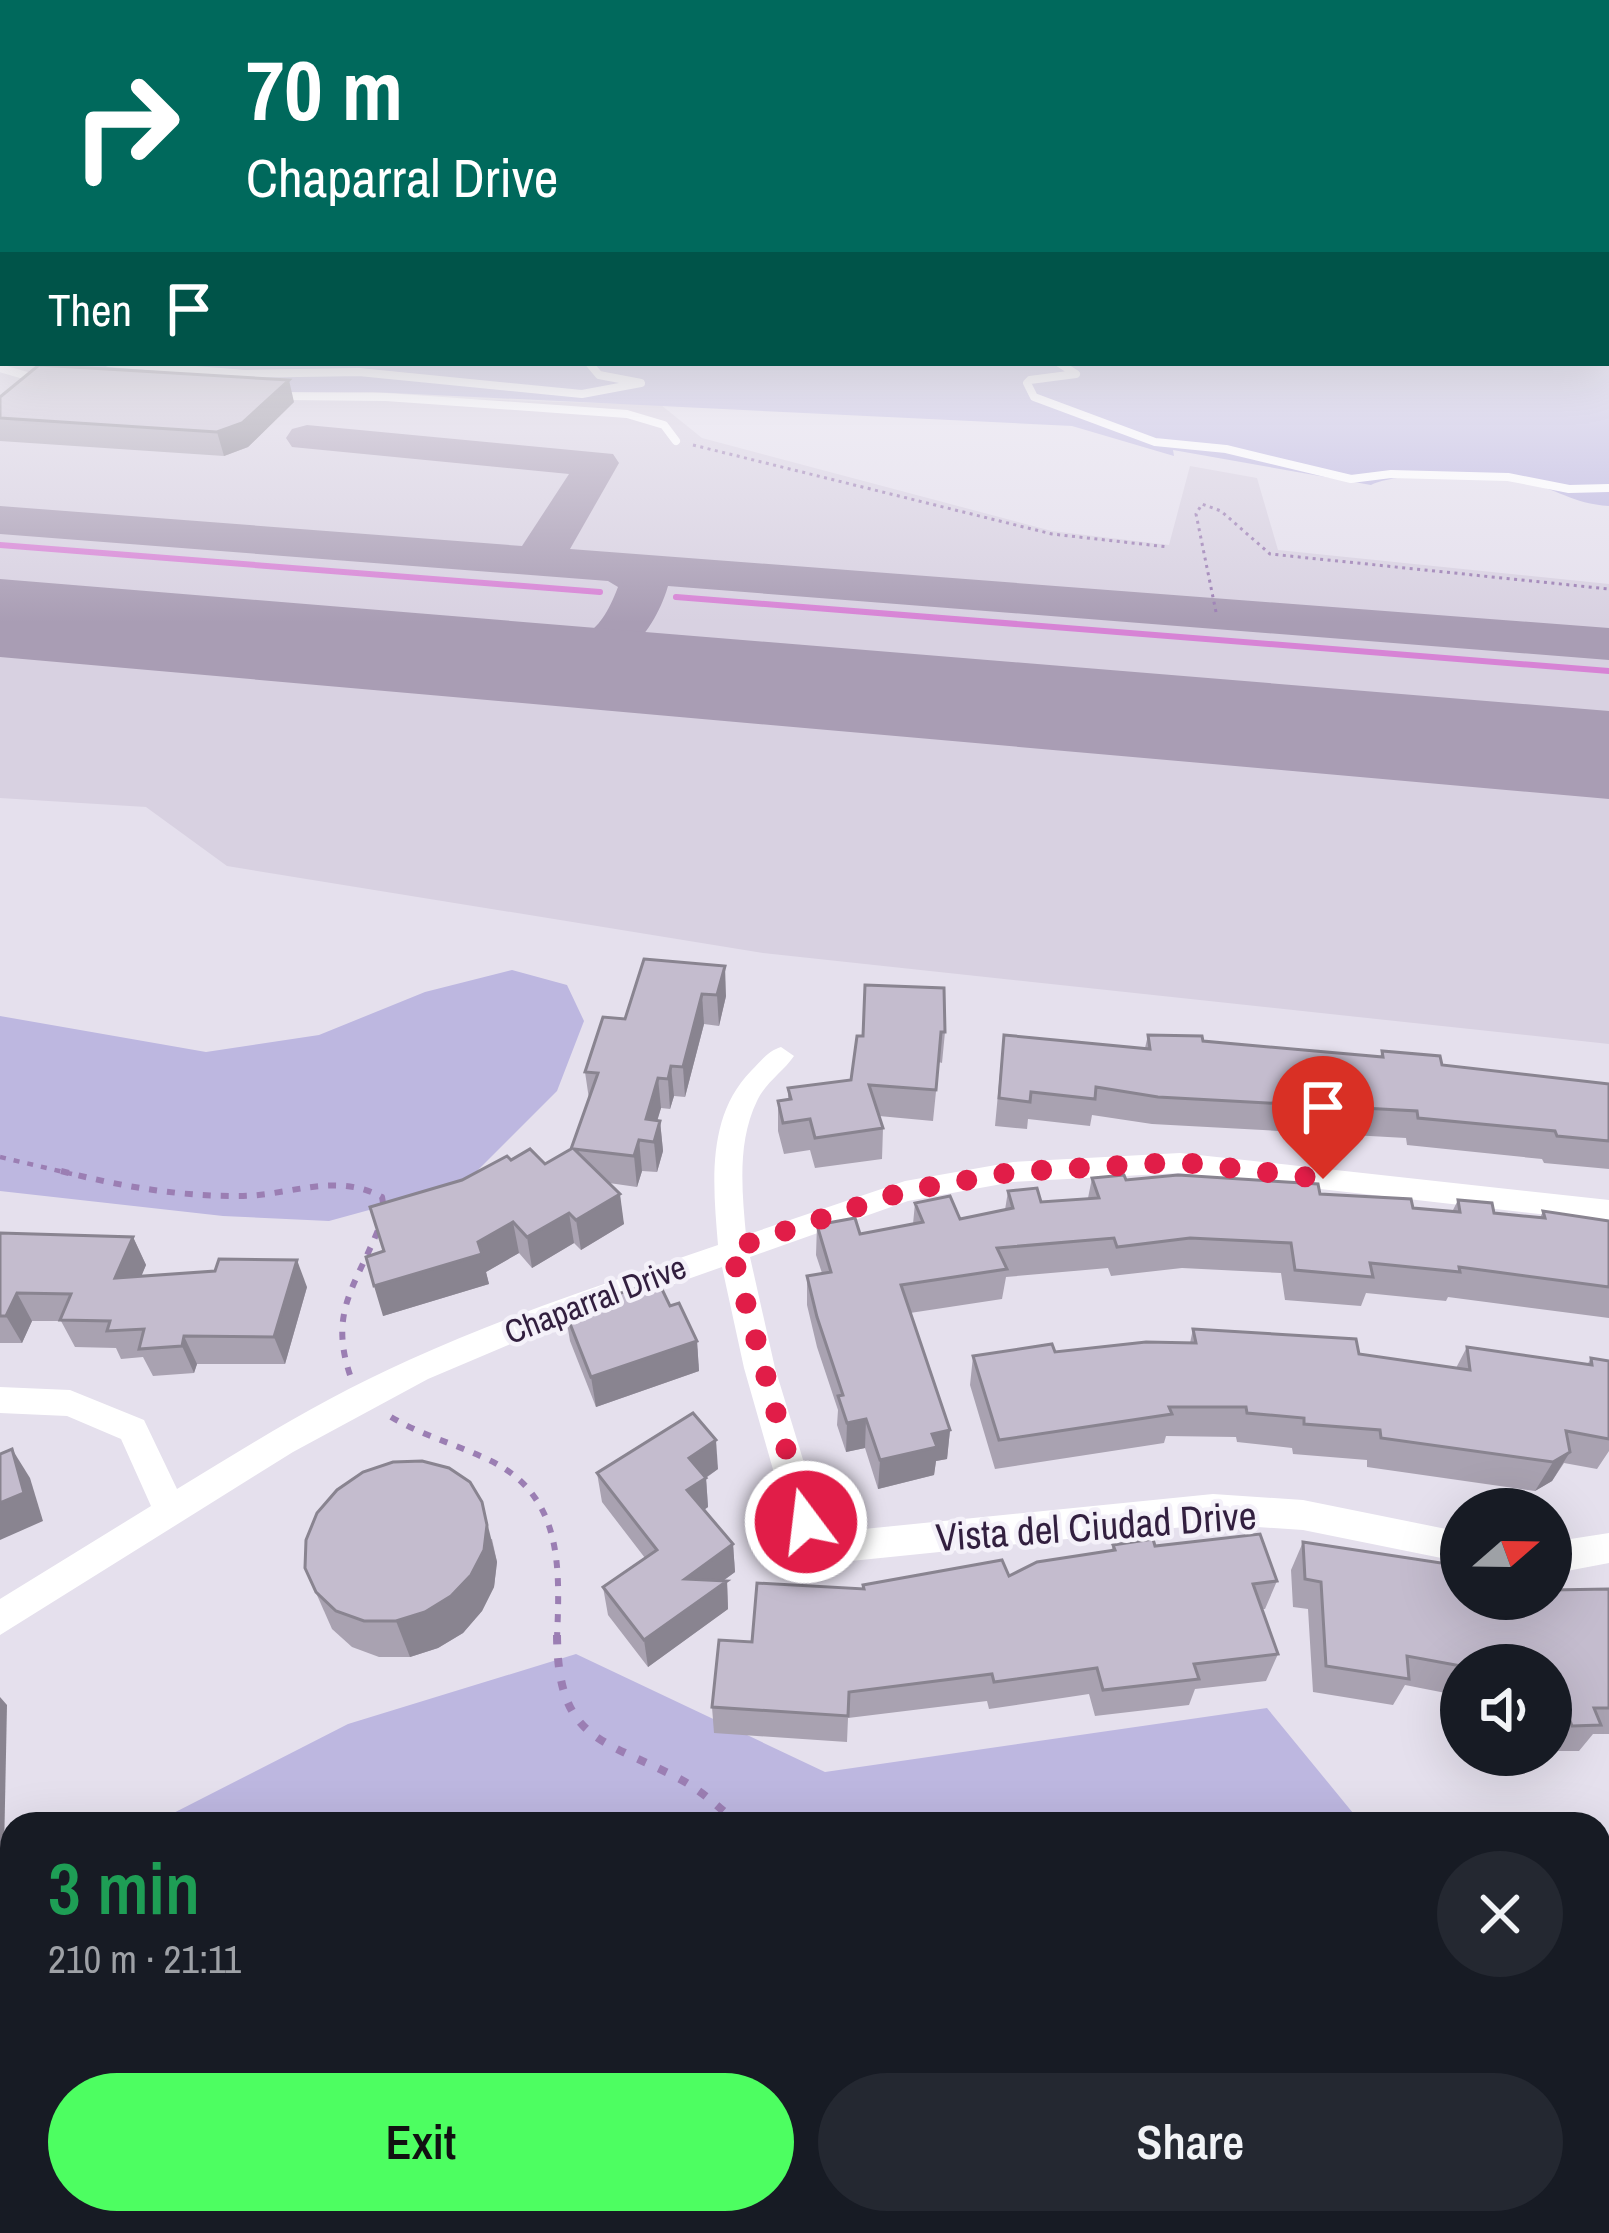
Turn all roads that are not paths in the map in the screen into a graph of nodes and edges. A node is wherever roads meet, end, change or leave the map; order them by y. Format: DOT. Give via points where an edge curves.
graph roads {
  1 [pos="628,414"];
  2 [pos="1079,414"];
  3 [pos="676,441"];
  4 [pos="1609,488"];
  5 [pos="781,1056"];
  6 [pos="1609,1211"];
  7 [pos="731,1249"];
  8 [pos="0,1400"];
  9 [pos="170,1511"];
  10 [pos="1440,1543"];
  11 [pos="1609,1548"];
  12 [pos="1572,1554"];
  13 [pos="0,1618"];
  1 -- 3 [label="lane" via="664,425"];
  2 -- 4 [label="lane" via="1163,444 1226,448 1356,480 1508,477"];
  5 -- 7 [label="street" via="744,1097 724,1166"];
  6 -- 7 [label="street, Chaparral Drive" via="1180,1162 1013,1172 905,1191"];
  7 -- 9 [label="street, Chaparral Drive" via="530,1322 368,1396"];
  7 -- 10 [label="street, Vista del Ciudad Drive" via="806,1522 851,1546 1214,1509 1303,1514"];
  8 -- 9 [label="street" via="70,1403 133,1430"];
  9 -- 13 [label="street, Chaparral Drive"];
  11 -- 12 [label="street"];
}
